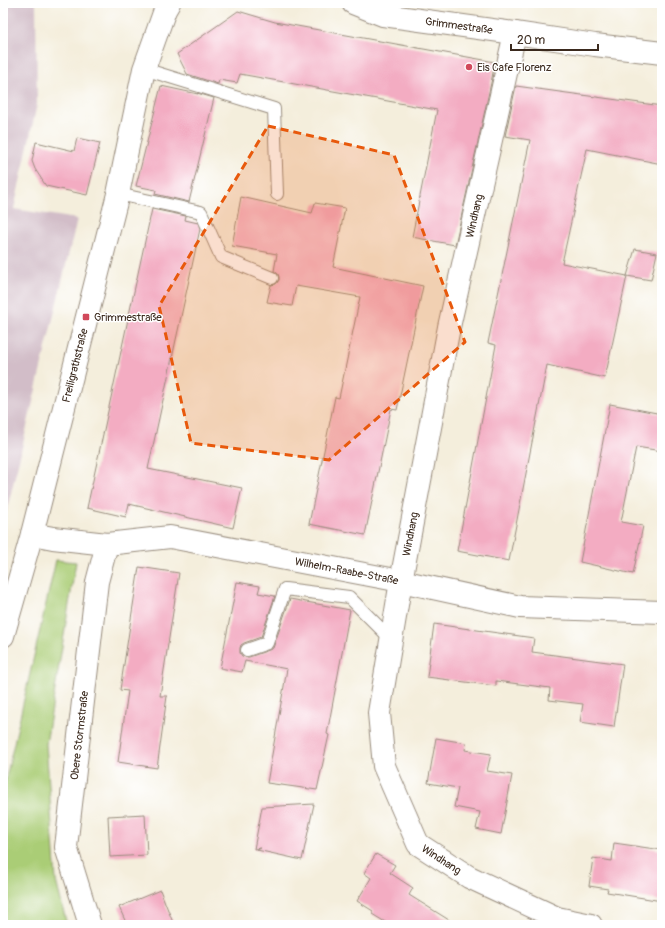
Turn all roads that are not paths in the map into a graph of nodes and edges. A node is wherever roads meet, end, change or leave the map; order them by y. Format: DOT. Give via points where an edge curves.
graph roads {
  1 [pos="169,3"];
  2 [pos="353,3"];
  3 [pos="515,32"];
  4 [pos="662,53"];
  5 [pos="144,69"];
  6 [pos="118,194"];
  7 [pos="277,194"];
  8 [pos="272,278"];
  9 [pos="32,534"];
  10 [pos="107,544"];
  11 [pos="401,581"];
  12 [pos="662,612"];
  13 [pos="3,636"];
  14 [pos="391,639"];
  15 [pos="247,650"];
  16 [pos="90,925"];
  17 [pos="591,925"];
  1 -- 5 [label="street, Freiligrathstraße"];
  2 -- 3 [label="street, Grimmestraße" via="383,15"];
  3 -- 4 [label="street, Grimmestraße"];
  3 -- 11 [label="street, Windhang" via="449,327"];
  5 -- 6 [label="street, Freiligrathstraße"];
  5 -- 7 [label="lane" via="274,109"];
  6 -- 8 [label="lane" via="201,212 221,257"];
  6 -- 9 [label="street, Freiligrathstraße"];
  9 -- 10 [label="street, Wilhelm-Raabe-Straße"];
  9 -- 13 [label="street, Freiligrathstraße"];
  10 -- 11 [label="street, Wilhelm-Raabe-Straße" via="170,536"];
  10 -- 16 [label="street, Obere Stormstraße" via="97,582 66,847"];
  11 -- 12 [label="street, Wilhelm-Raabe-Straße" via="520,607"];
  11 -- 14 [label="street, Windhang"];
  14 -- 15 [label="lane" via="349,597 285,589 268,643"];
  14 -- 17 [label="street, Windhang" via="379,713 384,766 418,844 469,877 557,918"];
}
